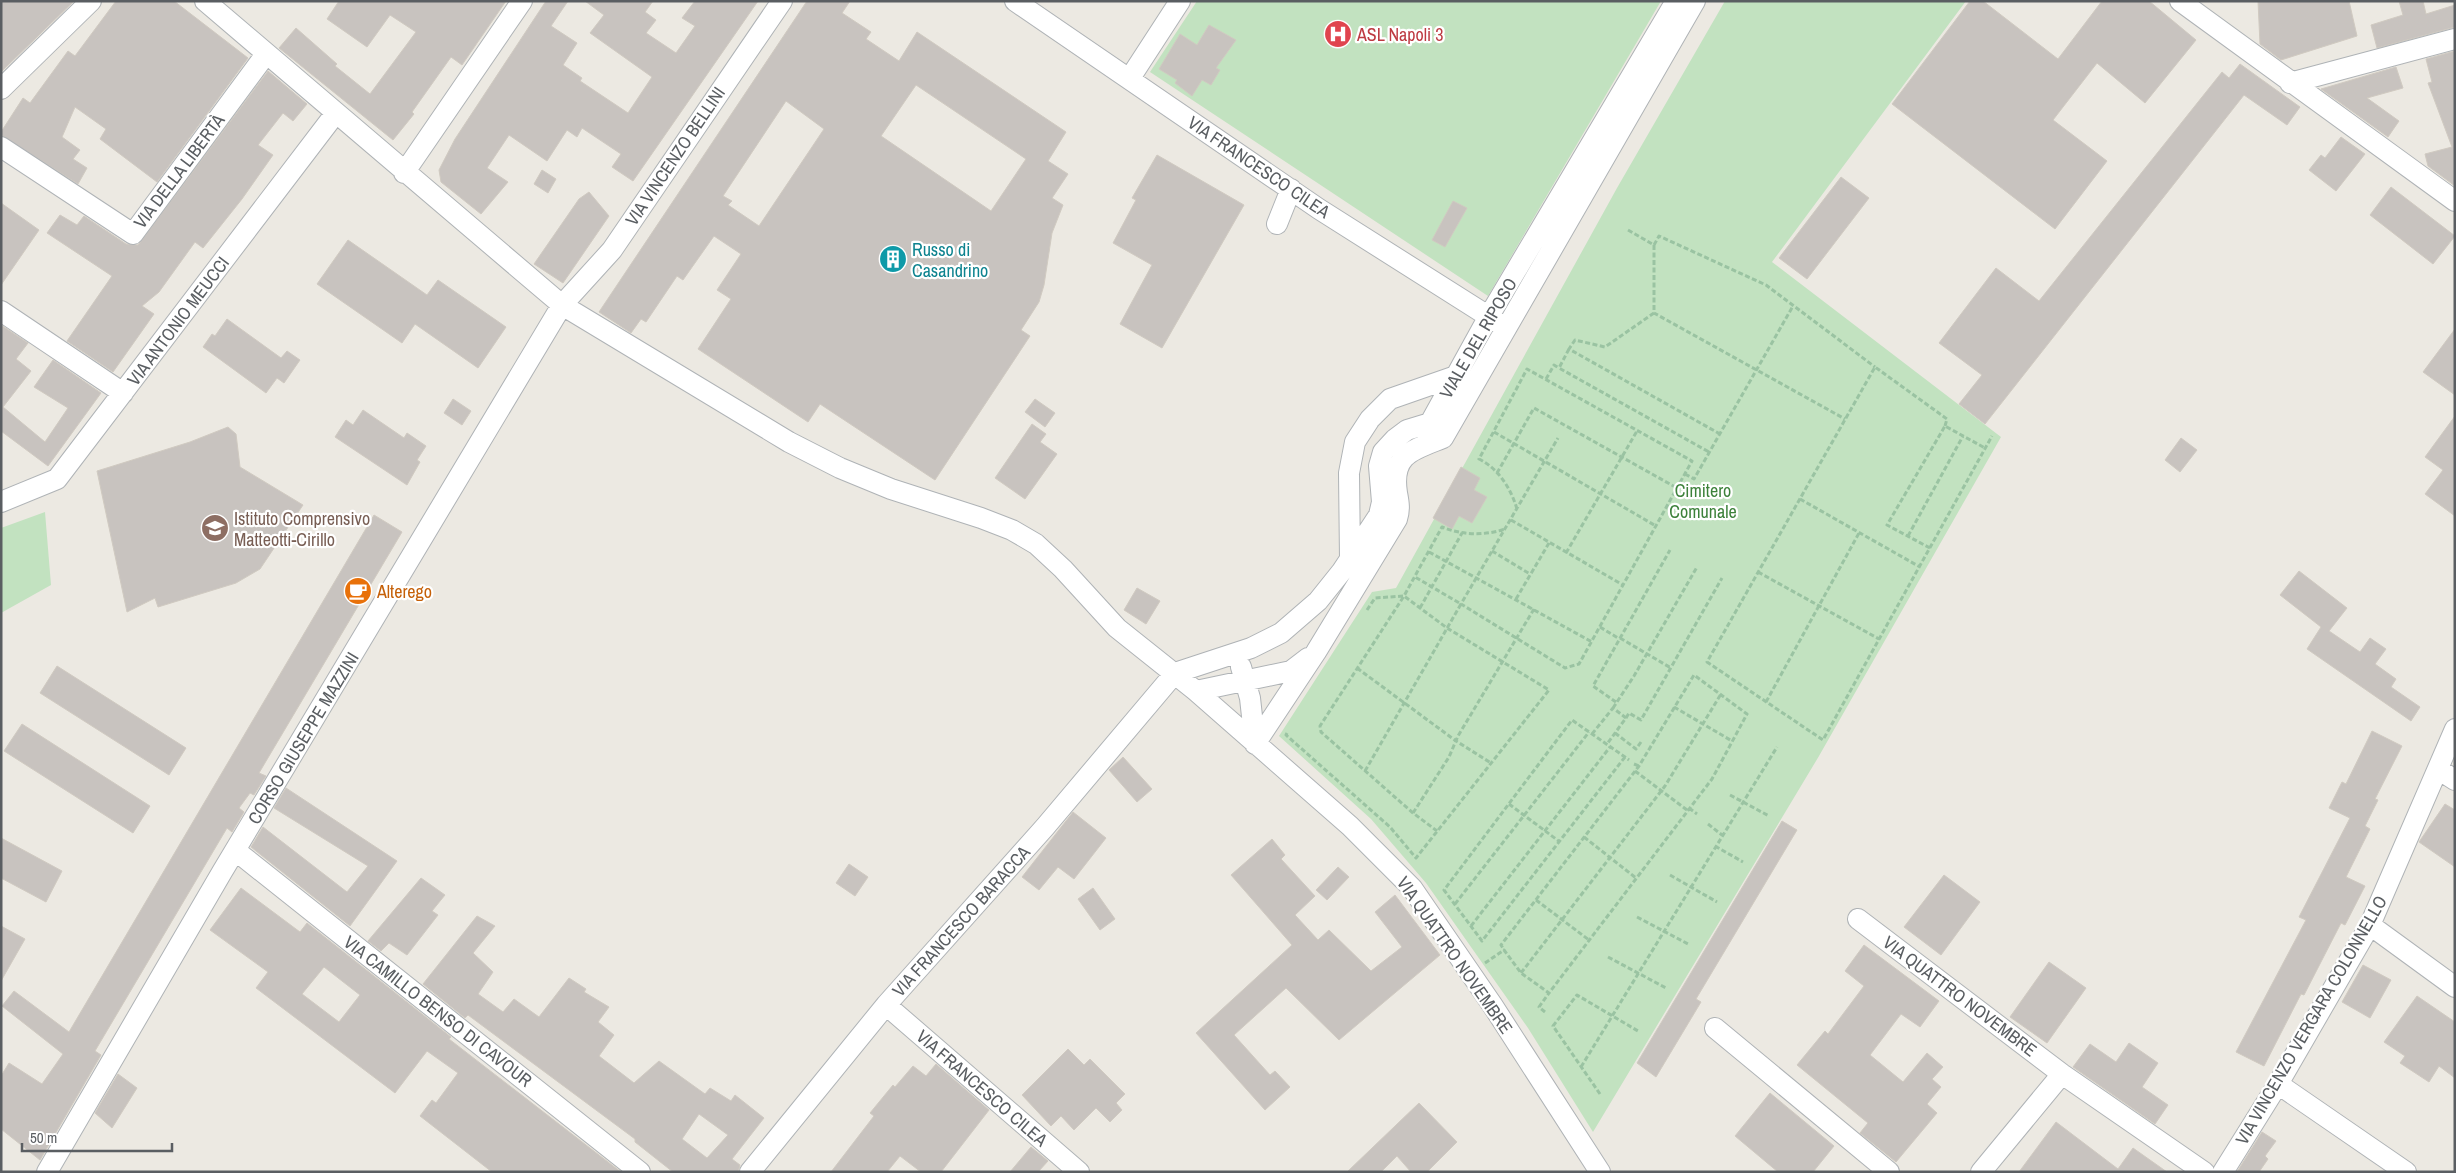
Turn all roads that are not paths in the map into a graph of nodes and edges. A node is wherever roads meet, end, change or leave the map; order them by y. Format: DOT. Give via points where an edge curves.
graph roads {
  1 [pos="91,1"];
  2 [pos="205,1"];
  3 [pos="522,1"];
  4 [pos="782,1"];
  5 [pos="1016,1"];
  6 [pos="1180,1"];
  7 [pos="1676,1"];
  8 [pos="1695,1"];
  9 [pos="2180,1"];
  10 [pos="2455,39"];
  11 [pos="266,54"];
  12 [pos="1130,78"];
  13 [pos="2290,83"];
  14 [pos="1,89"];
  15 [pos="335,114"];
  16 [pos="1,147"];
  17 [pos="404,173"];
  18 [pos="1291,190"];
  19 [pos="2455,201"];
  20 [pos="1277,224"];
  21 [pos="562,306"];
  22 [pos="1,311"];
  23 [pos="1489,316"];
  24 [pos="1507,328"];
  25 [pos="1456,376"];
  26 [pos="123,393"];
  27 [pos="1,502"];
  28 [pos="1350,559"];
  29 [pos="1266,641"];
  30 [pos="1316,652"];
  31 [pos="1232,654"];
  32 [pos="1175,673"];
  33 [pos="1271,675"];
  34 [pos="1245,680"];
  35 [pos="1196,690"];
  36 [pos="2455,729"];
  37 [pos="1256,744"];
  38 [pos="2438,769"];
  39 [pos="2455,780"];
  40 [pos="236,851"];
  41 [pos="1858,919"];
  42 [pos="2370,924"];
  43 [pos="2455,987"];
  44 [pos="886,1005"];
  45 [pos="1715,1028"];
  46 [pos="2062,1074"];
  47 [pos="2278,1084"];
  48 [pos="47,1172"];
  49 [pos="640,1172"];
  50 [pos="750,1172"];
  51 [pos="1079,1172"];
  52 [pos="1600,1172"];
  53 [pos="1889,1172"];
  54 [pos="1981,1172"];
  55 [pos="2204,1172"];
  56 [pos="2223,1172"];
  57 [pos="2406,1172"];
  1 -- 14 [label="street"];
  2 -- 11 [label="street"];
  3 -- 17 [label="street"];
  4 -- 21 [label="street, VIA VINCENZO BELLINI" via="612,250"];
  5 -- 12 [label="street, VIA FRANCESCO CILEA"];
  6 -- 12 [label="street"];
  7 -- 23 [label="street, VIALE DEL RIPOSO"];
  8 -- 24 [label="street, VIALE DEL RIPOSO"];
  9 -- 13 [label="street"];
  10 -- 13 [label="street"];
  11 -- 15 [label="street"];
  11 -- 16 [label="street, VIA DELLA LIBERTÀ" via="133,234"];
  12 -- 18 [label="street, VIA FRANCESCO CILEA"];
  13 -- 19 [label="street"];
  15 -- 17 [label="street"];
  15 -- 26 [label="street, VIA ANTONIO MEUCCI"];
  17 -- 21 [label="street"];
  18 -- 20 [label="street"];
  18 -- 23 [label="street, VIA FRANCESCO CILEA"];
  21 -- 32 [label="street" via="789,442 840,468 891,489 981,518 1036,544 1117,628"];
  21 -- 40 [label="street, CORSO GIUSEPPE MAZZINI"];
  22 -- 26 [label="street"];
  23 -- 24 [label="street, VIA FRANCESCO CILEA"];
  23 -- 25 [label="street, VIALE DEL RIPOSO"];
  24 -- 30 [label="street, VIALE DEL RIPOSO" via="1443,438 1411,450 1400,463 1396,478 1400,511 1397,519"];
  25 -- 28 [label="street, VIALE DEL RIPOSO" via="1430,423 1408,430 1383,452 1379,466 1382,502 1379,515"];
  25 -- 28 [label="street" via="1390,399 1370,419 1355,442 1349,474"];
  26 -- 27 [label="street, VIA ANTONIO MEUCCI" via="57,480"];
  28 -- 29 [label="street, VIALE DEL RIPOSO" via="1318,601 1281,633"];
  29 -- 31 [label="street, VIALE DEL RIPOSO"];
  29 -- 33 [label="street, VIALE DEL RIPOSO" via="1254,652 1253,662 1259,672"];
  30 -- 33 [label="street, VIALE DEL RIPOSO" via="1290,671"];
  30 -- 37 [label="street, VIALE DEL RIPOSO"];
  31 -- 32 [label="street, VIALE DEL RIPOSO"];
  31 -- 34 [label="street"];
  32 -- 35 [label="street"];
  32 -- 44 [label="street, VIA FRANCESCO BARACCA" via="1045,827"];
  33 -- 34 [label="street, VIALE DEL RIPOSO"];
  34 -- 35 [label="street, VIALE DEL RIPOSO"];
  34 -- 37 [label="street"];
  35 -- 37 [label="street, VIA QUATTRO NOVEMBRE"];
  36 -- 38 [label="street, VIA VINCENZO VERGARA COLONNELLO"];
  37 -- 52 [label="street, VIA QUATTRO NOVEMBRE" via="1350,826 1412,888"];
  38 -- 39 [label="street"];
  38 -- 42 [label="street, VIA VINCENZO VERGARA COLONNELLO"];
  40 -- 48 [label="street, CORSO GIUSEPPE MAZZINI"];
  40 -- 49 [label="street, VIA CAMILLO BENSO DI CAVOUR"];
  41 -- 46 [label="street, VIA QUATTRO NOVEMBRE"];
  42 -- 43 [label="street"];
  42 -- 47 [label="street, VIA VINCENZO VERGARA COLONNELLO"];
  44 -- 50 [label="street, VIA FRANCESCO BARACCA"];
  44 -- 51 [label="street, VIA FRANCESCO CILEA"];
  45 -- 53 [label="street"];
  46 -- 54 [label="street"];
  46 -- 55 [label="street, VIA QUATTRO NOVEMBRE"];
  47 -- 56 [label="street, VIA VINCENZO VERGARA COLONNELLO"];
  47 -- 57 [label="street"];
}
